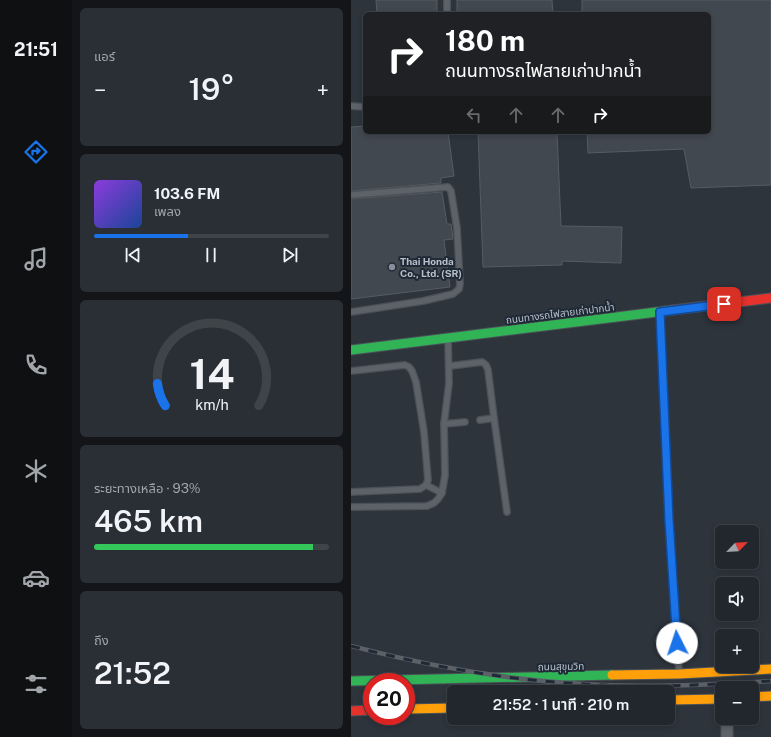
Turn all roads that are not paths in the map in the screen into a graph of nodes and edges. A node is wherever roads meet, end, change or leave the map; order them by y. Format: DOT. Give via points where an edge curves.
graph roads {
  1 [pos="447,0"];
  2 [pos="447,12"];
  3 [pos="351,106"];
  4 [pos="363,107"];
  5 [pos="351,195"];
  6 [pos="771,298"];
  7 [pos="351,312"];
  8 [pos="660,312"];
  9 [pos="449,338"];
  10 [pos="351,350"];
  11 [pos="450,366"];
  12 [pos="351,371"];
  13 [pos="494,418"];
  14 [pos="480,420"];
  15 [pos="465,422"];
  16 [pos="444,424"];
  17 [pos="426,485"];
  18 [pos="351,492"];
  19 [pos="442,493"];
  20 [pos="351,507"];
  21 [pos="507,512"];
  22 [pos="771,669"];
  23 [pos="679,674"];
  24 [pos="351,681"];
  25 [pos="771,696"];
  26 [pos="759,697"];
  27 [pos="715,699"];
  28 [pos="675,700"];
  29 [pos="447,708"];
  30 [pos="415,709"];
  31 [pos="363,710"];
  32 [pos="351,711"];
  33 [pos="727,725"];
  34 [pos="727,737"];
  1 -- 2 [label="lane"];
  3 -- 4 [label="lane"];
  5 -- 7 [label="lane" via="448,187 451,191 457,228 460,284 457,292 453,294"];
  6 -- 8 [label="main road, ถนนทางรถไฟสายเก่าปากน้ำ"];
  8 -- 9 [label="main road, ถนนทางรถไฟสายเก่าปากน้ำ"];
  8 -- 23 [label="lane"];
  9 -- 10 [label="main road, ถนนทางรถไฟสายเก่าปากน้ำ"];
  9 -- 11 [label="lane"];
  11 -- 13 [label="lane" via="482,362 486,365"];
  11 -- 16 [label="lane"];
  12 -- 17 [label="lane" via="405,364 412,371 424,432 428,480"];
  13 -- 14 [label="lane"];
  13 -- 21 [label="lane"];
  15 -- 16 [label="lane"];
  16 -- 19 [label="lane" via="445,475"];
  17 -- 18 [label="lane" via="420,489"];
  17 -- 19 [label="lane"];
  19 -- 20 [label="lane" via="434,503 427,506"];
  22 -- 23 [label="main road, ถนนสุขุมวิท"];
  23 -- 24 [label="main road, ถนนสุขุมวิท" via="579,680"];
  25 -- 26 [label="main road"];
  27 -- 28 [label="main road"];
  29 -- 30 [label="main road"];
  31 -- 32 [label="main road"];
  33 -- 34 [label="street"];
}
